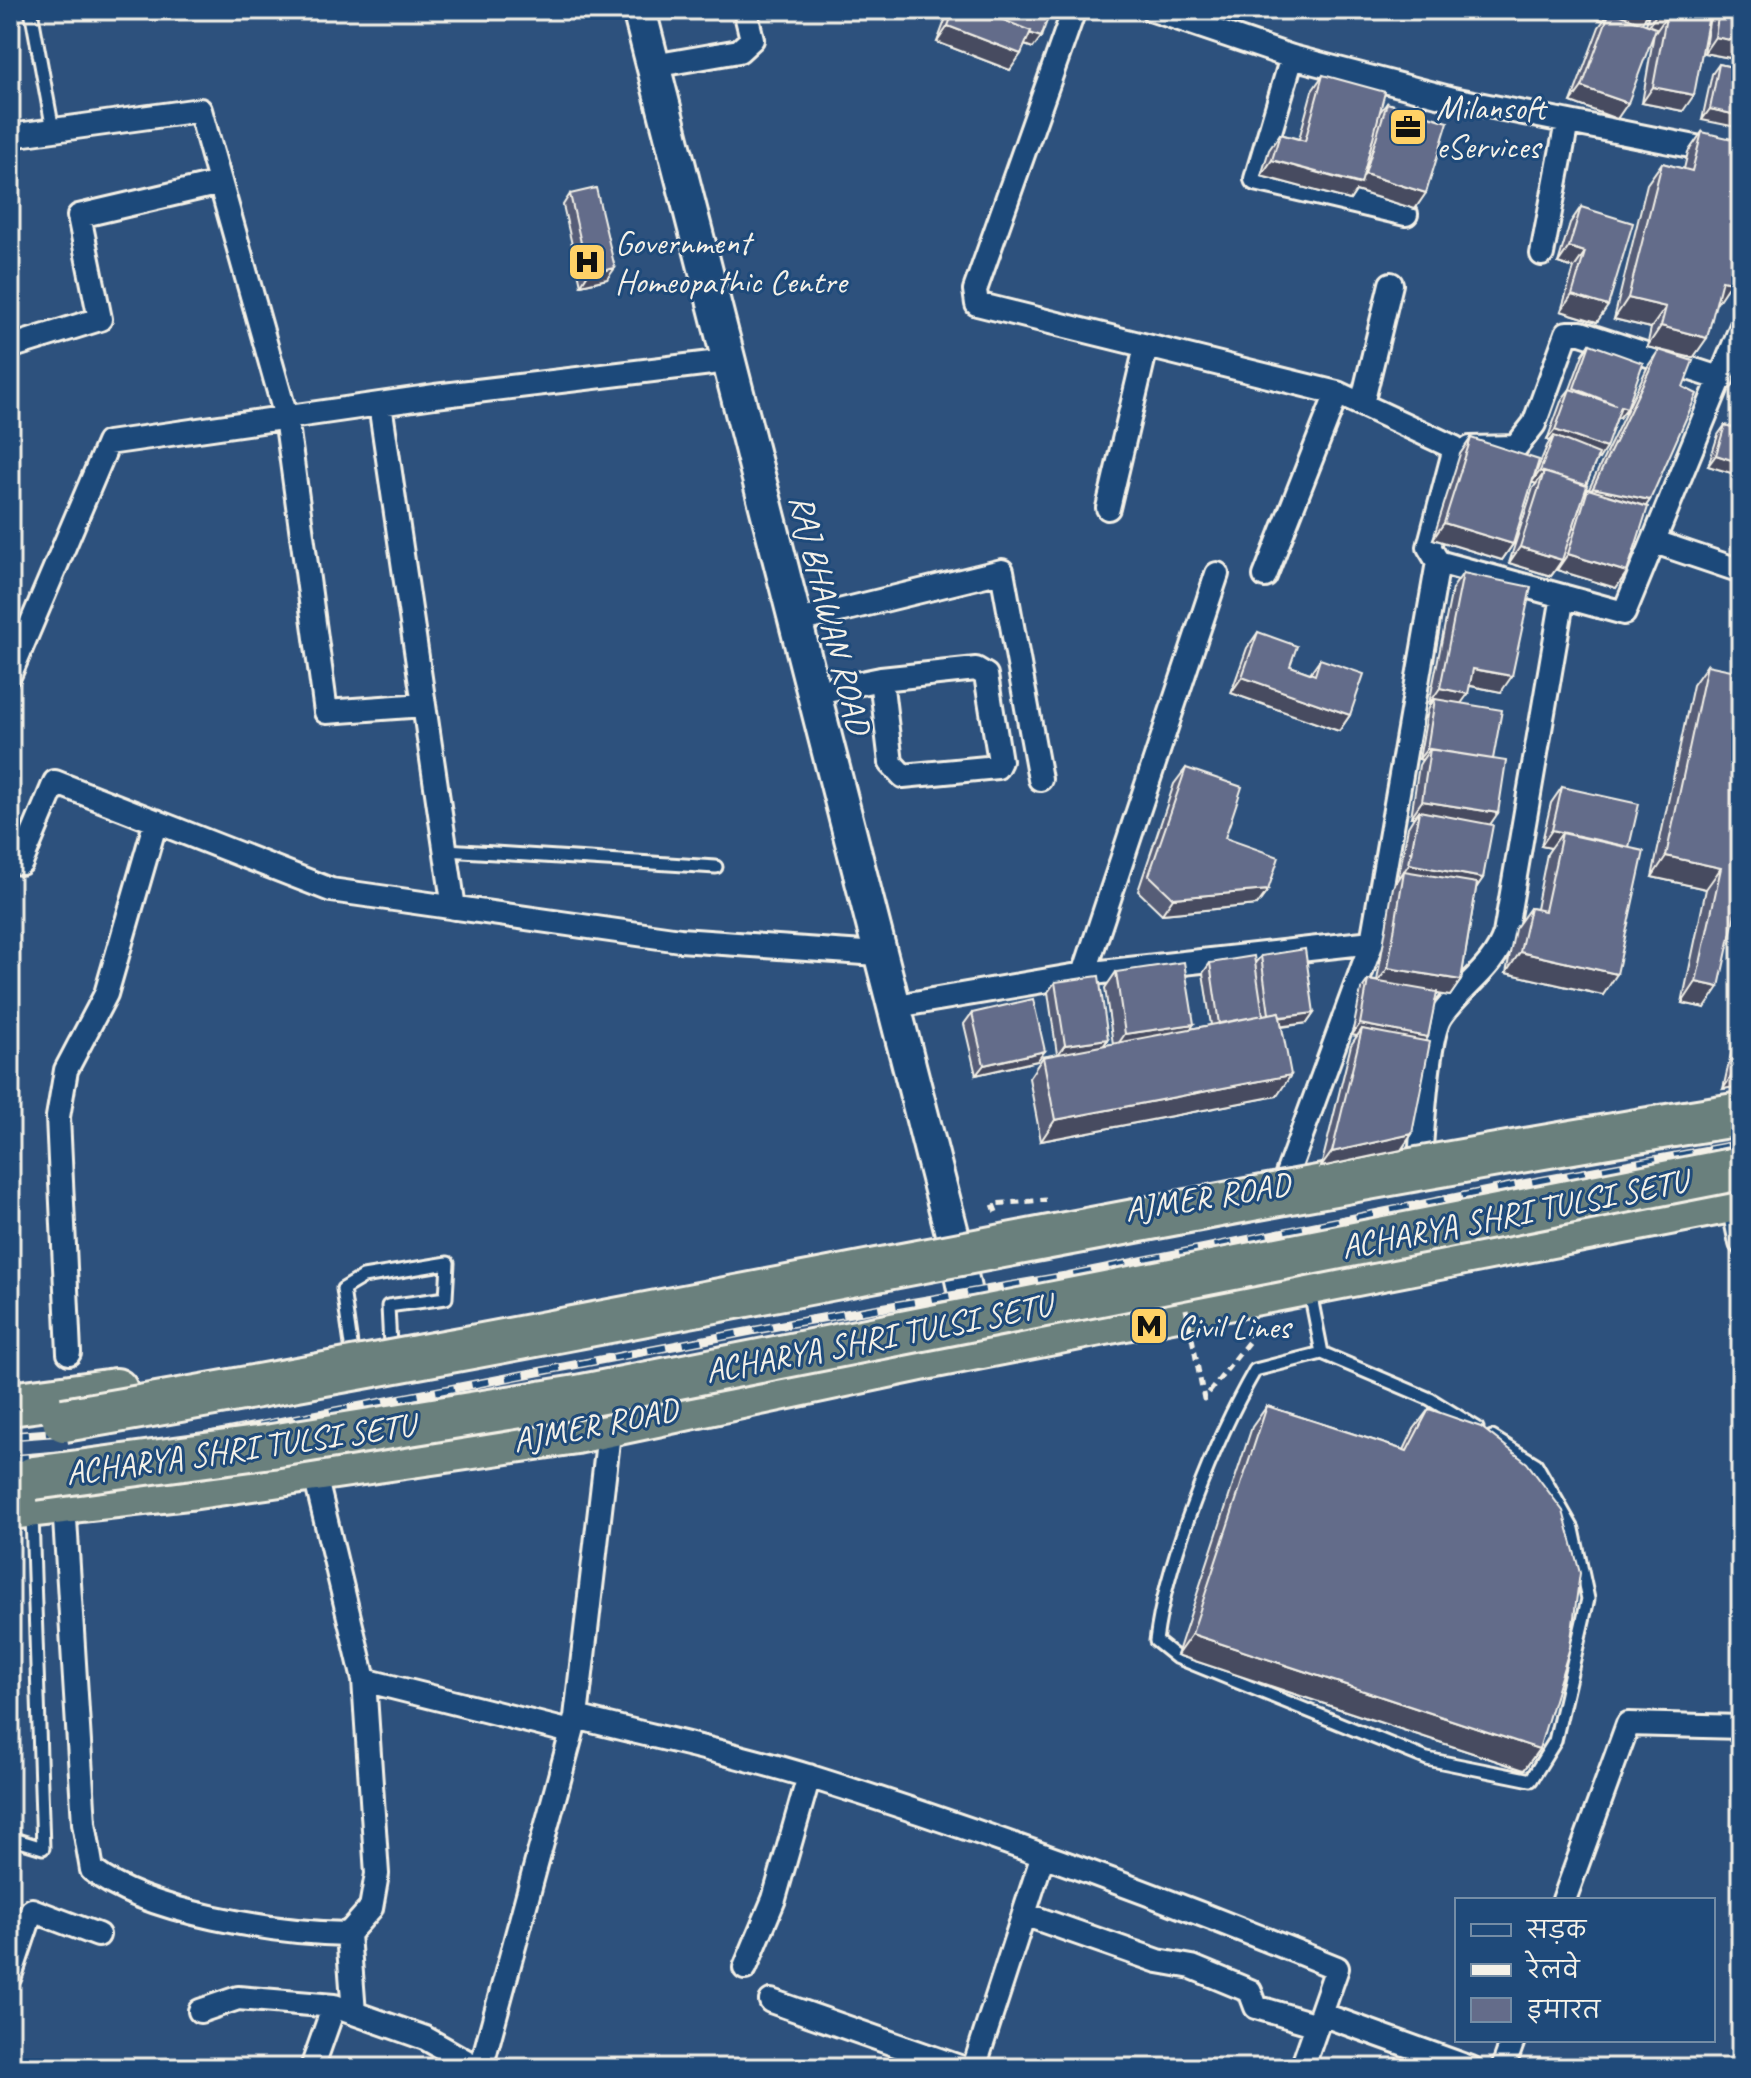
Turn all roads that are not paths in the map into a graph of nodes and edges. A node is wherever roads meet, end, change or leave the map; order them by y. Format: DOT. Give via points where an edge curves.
graph roads {
  1 [pos="31,10"];
  2 [pos="639,10"];
  3 [pos="745,10"];
  4 [pos="1074,10"];
  5 [pos="1153,10"];
  6 [pos="1292,57"];
  7 [pos="653,66"];
  8 [pos="1567,122"];
  9 [pos="53,130"];
  10 [pos="10,136"];
  11 [pos="1741,156"];
  12 [pos="220,183"];
  13 [pos="1406,214"];
  14 [pos="1542,254"];
  15 [pos="1391,284"];
  16 [pos="1741,328"];
  17 [pos="10,347"];
  18 [pos="1146,347"];
  19 [pos="728,361"];
  20 [pos="1722,379"];
  21 [pos="1337,393"];
  22 [pos="380,404"];
  23 [pos="1362,404"];
  24 [pos="286,417"];
  25 [pos="1455,448"];
  26 [pos="1108,508"];
  27 [pos="1655,542"];
  28 [pos="1438,562"];
  29 [pos="1741,571"];
  30 [pos="1217,574"];
  31 [pos="1265,576"];
  32 [pos="1563,596"];
  33 [pos="794,622"];
  34 [pos="10,674"];
  35 [pos="881,679"];
  36 [pos="812,693"];
  37 [pos="424,705"];
  38 [pos="1040,779"];
  39 [pos="156,821"];
  40 [pos="446,850"];
  41 [pos="10,861"];
  42 [pos="716,867"];
  43 [pos="454,908"];
  44 [pos="1372,942"];
  45 [pos="878,954"];
  46 [pos="1084,974"];
  47 [pos="891,1007"];
  48 [pos="1741,1100"];
  49 [pos="1741,1114"];
  50 [pos="1420,1158"];
  51 [pos="1283,1185"];
  52 [pos="1738,1189"];
  53 [pos="953,1237"];
  54 [pos="1741,1243"];
  55 [pos="1309,1284"];
  56 [pos="977,1348"];
  57 [pos="371,1349"];
  58 [pos="69,1353"];
  59 [pos="1322,1353"];
  60 [pos="10,1404"];
  61 [pos="605,1424"];
  62 [pos="10,1426"];
  63 [pos="314,1471"];
  64 [pos="29,1499"];
  65 [pos="364,1680"];
  66 [pos="574,1725"];
  67 [pos="1741,1727"];
  68 [pos="809,1776"];
  69 [pos="10,1838"];
  70 [pos="1043,1855"];
  71 [pos="1565,1898"];
  72 [pos="1024,1914"];
  73 [pos="348,1934"];
  74 [pos="98,1935"];
  75 [pos="745,1968"];
  76 [pos="10,1976"];
  77 [pos="771,2001"];
  78 [pos="344,2010"];
  79 [pos="200,2011"];
  80 [pos="1319,2020"];
  81 [pos="1512,2042"];
  82 [pos="312,2068"];
  83 [pos="480,2068"];
  84 [pos="962,2068"];
  85 [pos="974,2068"];
  86 [pos="1302,2068"];
  87 [pos="1471,2068"];
  88 [pos="1503,2068"];
  1 -- 9 [label="lane"];
  2 -- 7 [label="street, RAJ BHAWAN ROAD"];
  3 -- 7 [label="street" via="752,39 739,51"];
  4 -- 18 [label="street" via="975,290 977,304"];
  5 -- 6 [label="street"];
  6 -- 8 [label="street"];
  6 -- 13 [label="street" via="1256,179"];
  7 -- 19 [label="street, RAJ BHAWAN ROAD"];
  8 -- 11 [label="street"];
  8 -- 14 [label="street"];
  9 -- 10 [label="street"];
  9 -- 12 [label="street" via="200,110"];
  12 -- 17 [label="street" via="79,216 100,319"];
  12 -- 24 [label="street"];
  15 -- 23 [label="street"];
  16 -- 20 [label="street"];
  18 -- 21 [label="street"];
  18 -- 26 [label="street"];
  19 -- 22 [label="street"];
  19 -- 33 [label="street, RAJ BHAWAN ROAD"];
  20 -- 25 [label="street" via="1567,333 1534,424 1516,447"];
  20 -- 27 [label="street"];
  21 -- 23 [label="street"];
  21 -- 31 [label="street"];
  22 -- 24 [label="street"];
  22 -- 37 [label="street"];
  23 -- 25 [label="street"];
  24 -- 34 [label="street" via="108,443"];
  24 -- 37 [label="street" via="326,712"];
  25 -- 28 [label="street" via="1429,547"];
  27 -- 29 [label="street"];
  27 -- 32 [label="street" via="1624,613"];
  28 -- 32 [label="street"];
  28 -- 44 [label="street"];
  30 -- 46 [label="street"];
  32 -- 50 [label="street" via="1505,934 1492,962 1439,1019"];
  33 -- 36 [label="street, RAJ BHAWAN ROAD"];
  33 -- 38 [label="street" via="1002,571"];
  35 -- 35 [label="street" via="982,671 997,767 903,776 896,771"];
  35 -- 36 [label="street"];
  36 -- 45 [label="street, RAJ BHAWAN ROAD"];
  37 -- 40 [label="street"];
  39 -- 41 [label="street" via="55,782 21,863"];
  39 -- 43 [label="street" via="331,890"];
  39 -- 58 [label="street" via="106,994 66,1070 58,1117"];
  40 -- 42 [label="lane"];
  40 -- 43 [label="street"];
  43 -- 45 [label="street" via="680,940"];
  44 -- 46 [label="street"];
  44 -- 51 [label="street"];
  45 -- 47 [label="street, RAJ BHAWAN ROAD"];
  46 -- 47 [label="street"];
  47 -- 53 [label="street, RAJ BHAWAN ROAD"];
  48 -- 50 [label="highway, AJMER ROAD"];
  49 -- 62 [label="highway, ACHARYA SHRI TULSI SETU, bridge" via="968,1252 405,1362"];
  50 -- 51 [label="highway, AJMER ROAD"];
  51 -- 53 [label="highway, AJMER ROAD"];
  52 -- 54 [label="street"];
  52 -- 55 [label="highway, AJMER ROAD"];
  52 -- 64 [label="highway, ACHARYA SHRI TULSI SETU, bridge" via="577,1397 272,1446"];
  53 -- 56 [label="street, RAJ BHAWAN ROAD"];
  53 -- 57 [label="highway, AJMER ROAD"];
  55 -- 56 [label="highway, AJMER ROAD"];
  55 -- 59 [label="lane"];
  56 -- 61 [label="highway, AJMER ROAD"];
  57 -- 57 [label="lane" via="343,1289 363,1277 448,1263 446,1298 388,1306"];
  57 -- 60 [label="highway, AJMER ROAD"];
  59 -- 59 [label="lane" via="1430,1399 1536,1464 1573,1529 1588,1599 1555,1741 1531,1780 1427,1759 1176,1657 1156,1641 1161,1603 1233,1409 1255,1370"];
  61 -- 63 [label="highway, AJMER ROAD"];
  61 -- 66 [label="street" via="608,1441"];
  63 -- 64 [label="highway, AJMER ROAD"];
  63 -- 65 [label="street"];
  64 -- 69 [label="lane" via="43,1848"];
  64 -- 73 [label="street" via="92,1870 112,1886 187,1910 294,1933"];
  65 -- 66 [label="street"];
  65 -- 73 [label="street" via="377,1874 371,1908"];
  66 -- 68 [label="street"];
  66 -- 83 [label="street"];
  67 -- 71 [label="street" via="1628,1724"];
  68 -- 70 [label="street"];
  68 -- 75 [label="street" via="774,1899"];
  70 -- 72 [label="street"];
  70 -- 80 [label="street" via="1337,1968"];
  72 -- 80 [label="street" via="1158,1961 1192,1967 1250,1991 1256,2007"];
  72 -- 85 [label="street"];
  73 -- 78 [label="street"];
  74 -- 76 [label="street" via="32,1910"];
  77 -- 84 [label="street"];
  78 -- 79 [label="street" via="238,1998"];
  78 -- 82 [label="street"];
  78 -- 83 [label="street" via="425,2038"];
  80 -- 86 [label="street"];
  80 -- 87 [label="street"];
  81 -- 88 [label="street"];
}
